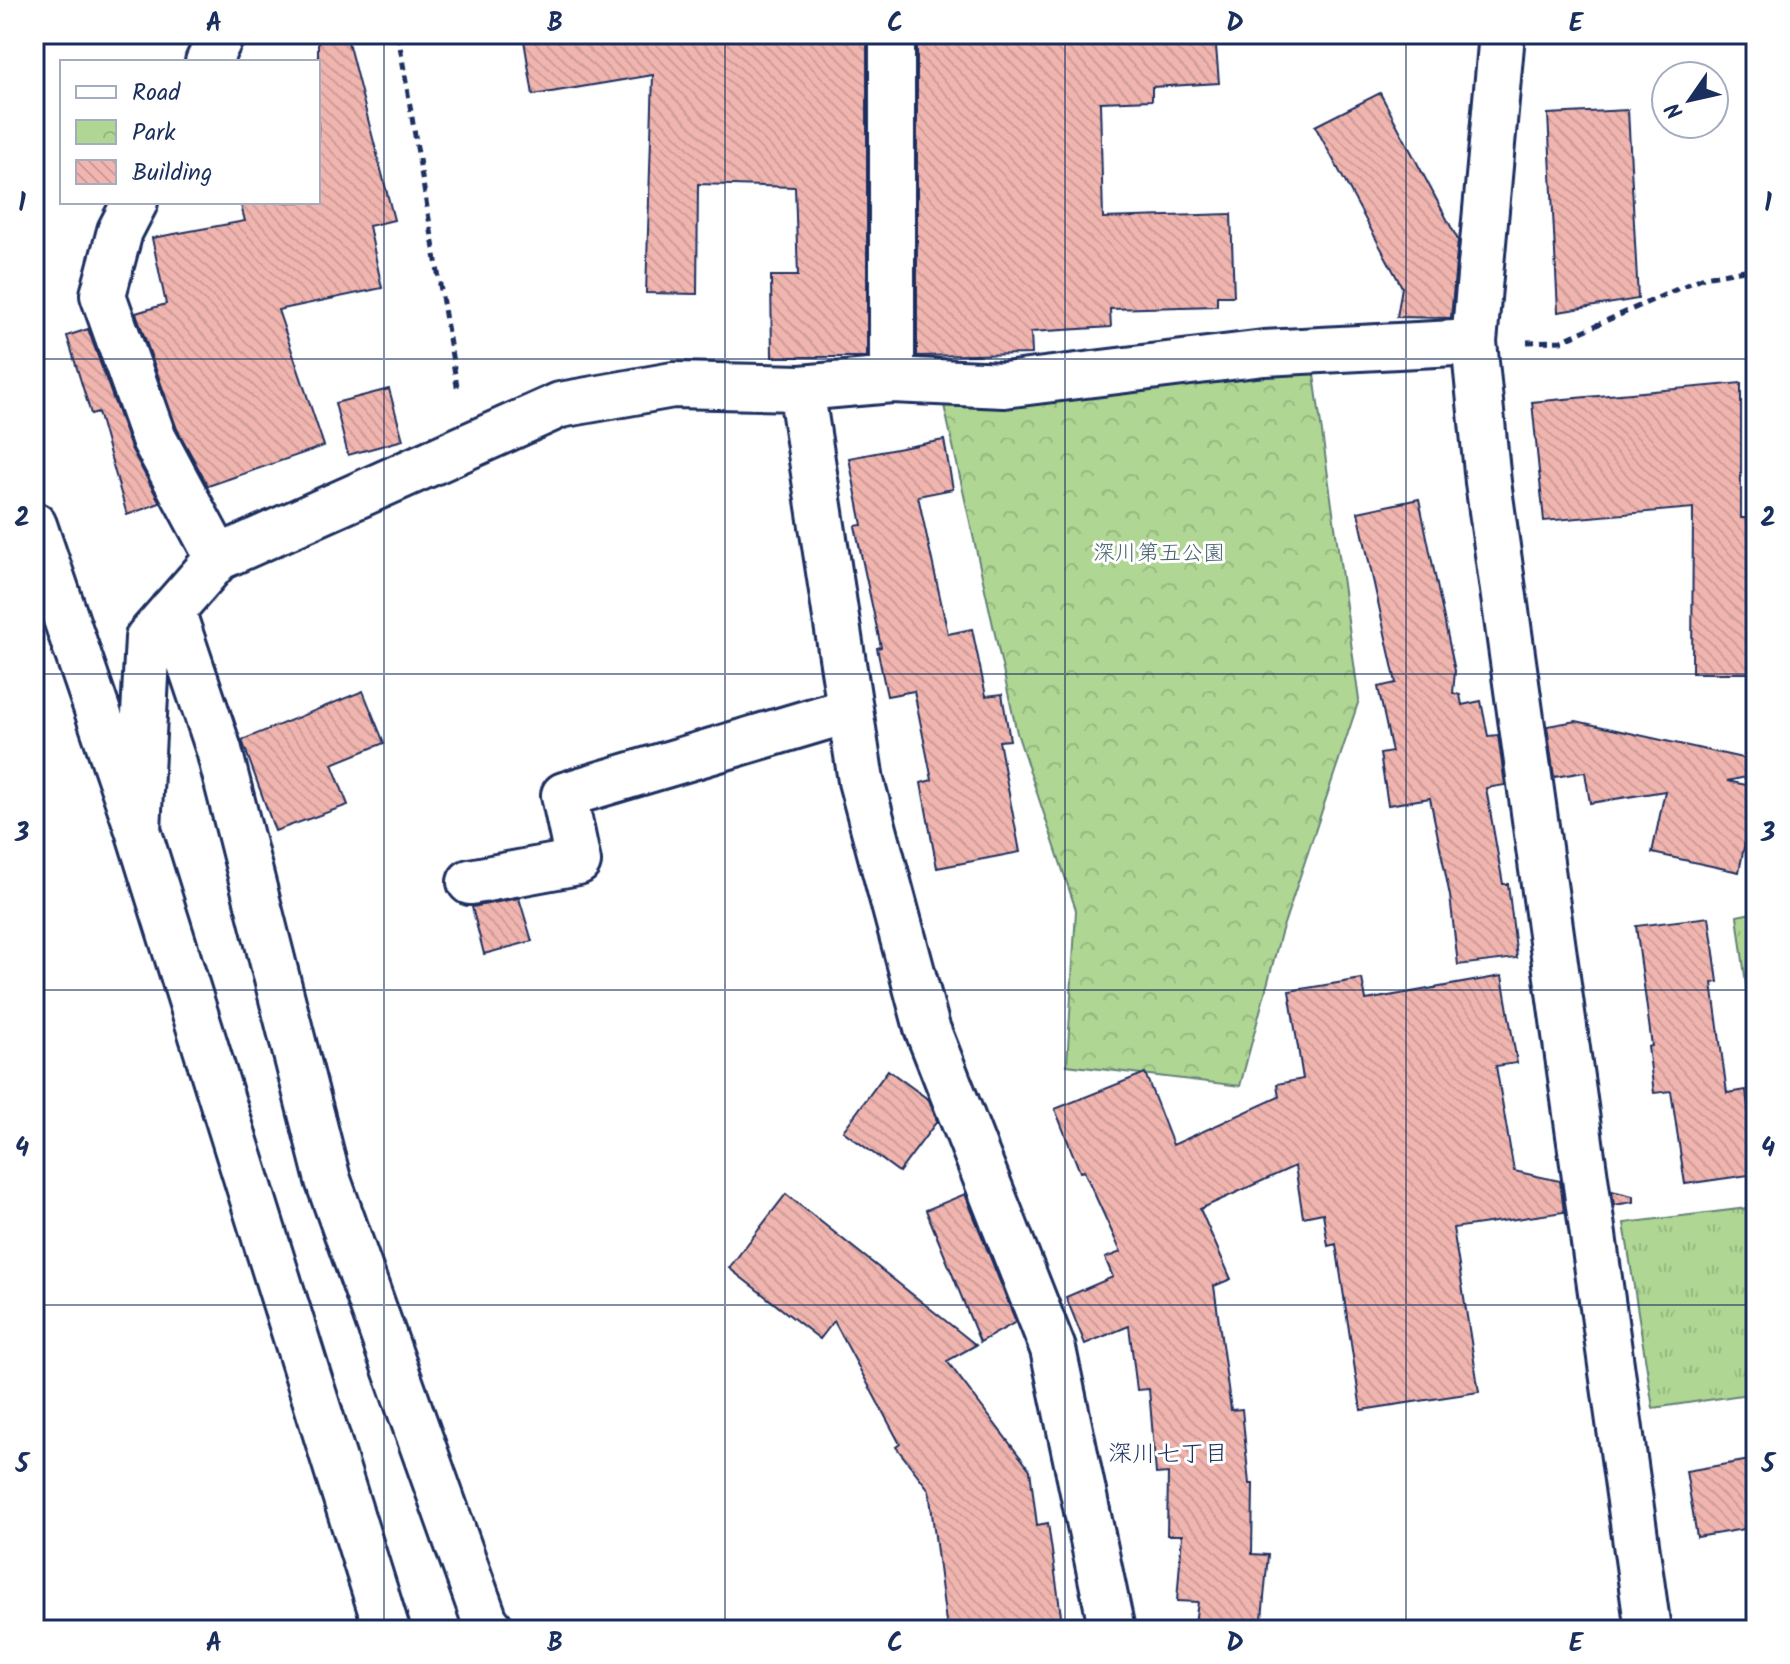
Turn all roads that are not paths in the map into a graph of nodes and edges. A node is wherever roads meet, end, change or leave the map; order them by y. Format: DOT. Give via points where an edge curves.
graph roads {
  1 [pos="222,34"];
  2 [pos="892,34"];
  3 [pos="1502,34"];
  4 [pos="209,60"];
  5 [pos="134,204"];
  6 [pos="1474,342"];
  7 [pos="892,380"];
  8 [pos="801,388"];
  9 [pos="34,525"];
  10 [pos="218,558"];
  11 [pos="172,610"];
  12 [pos="850,710"];
  13 [pos="138,830"];
  14 [pos="470,882"];
  15 [pos="387,1630"];
  16 [pos="492,1630"];
  17 [pos="1112,1630"];
  18 [pos="1648,1630"];
  1 -- 4 [label="street"];
  2 -- 7 [label="street"];
  3 -- 6 [label="street"];
  5 -- 10 [label="street" via="120,231 103,295 154,439"];
  6 -- 7 [label="street" via="1264,353 1004,385"];
  6 -- 18 [label="street" via="1488,482"];
  7 -- 8 [label="street"];
  8 -- 10 [label="street" via="673,385 560,405"];
  8 -- 12 [label="street"];
  9 -- 13 [label="street"];
  10 -- 11 [label="street"];
  11 -- 13 [label="street" via="148,638"];
  11 -- 16 [label="street" via="219,750 328,1180"];
  12 -- 14 [label="street" via="564,795 578,862"];
  12 -- 17 [label="street" via="861,781 927,1028 1053,1349"];
  13 -- 15 [label="street"];
}
